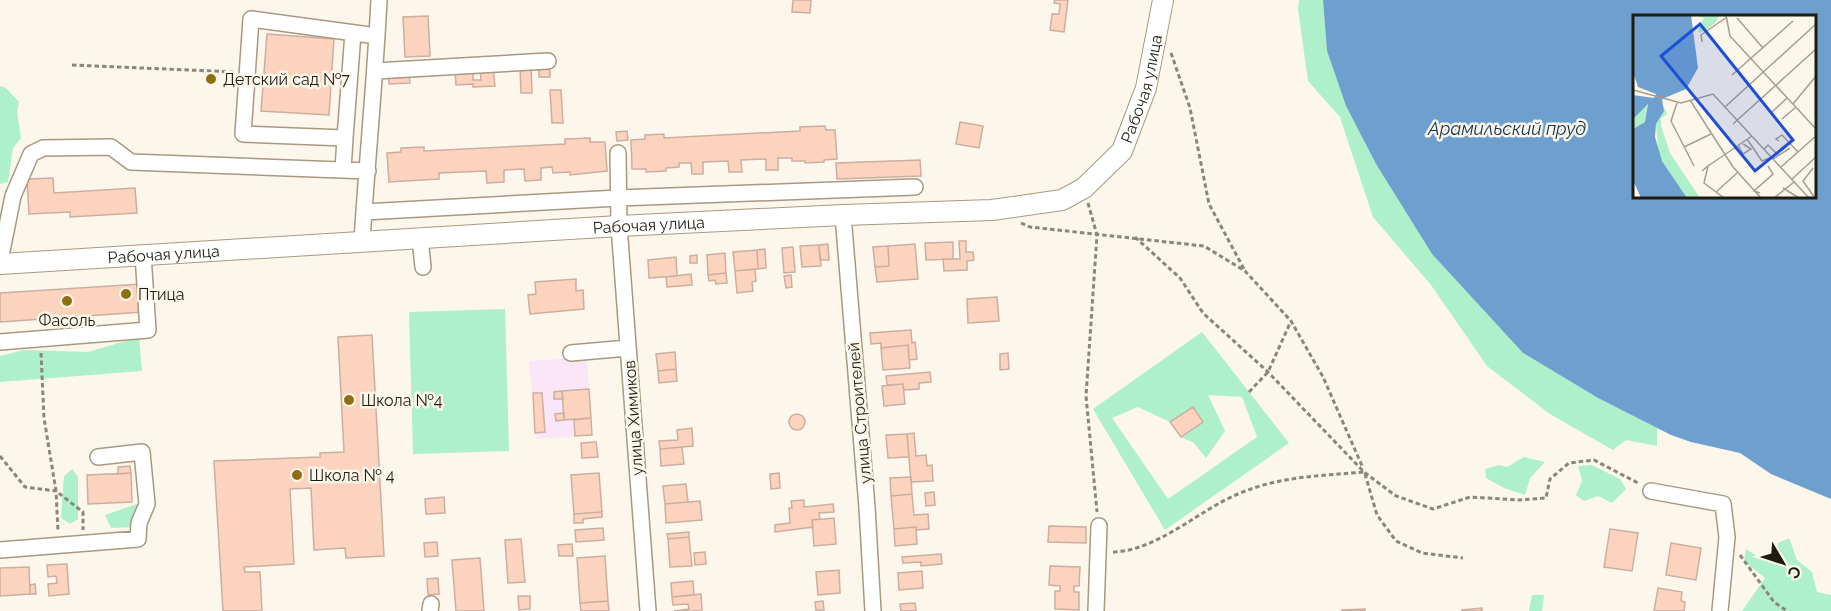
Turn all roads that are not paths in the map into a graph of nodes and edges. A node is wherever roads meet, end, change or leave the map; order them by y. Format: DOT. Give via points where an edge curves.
graph roads {
  1 [pos="379,0"];
  2 [pos="1163,0"];
  3 [pos="353,33"];
  4 [pos="377,36"];
  5 [pos="548,61"];
  6 [pos="375,71"];
  7 [pos="345,138"];
  8 [pos="618,153"];
  9 [pos="343,170"];
  10 [pos="368,171"];
  11 [pos="915,187"];
  12 [pos="618,198"];
  13 [pos="364,212"];
  14 [pos="843,215"];
  15 [pos="619,226"];
  16 [pos="420,238"];
  17 [pos="362,241"];
  18 [pos="143,255"];
  19 [pos="0,263"];
  20 [pos="423,267"];
  21 [pos="0,342"];
  22 [pos="628,348"];
  23 [pos="571,352"];
  24 [pos="98,457"];
  25 [pos="1651,491"];
  26 [pos="1099,526"];
  27 [pos="0,550"];
  28 [pos="648,611"];
  29 [pos="873,611"];
  30 [pos="1096,611"];
  31 [pos="1720,611"];
  1 -- 4 [label="street"];
  2 -- 14 [label="main road, Рабочая улица" via="1146,88 1122,151 1084,188 1062,200 992,210"];
  3 -- 4 [label="street"];
  3 -- 7 [label="street"];
  3 -- 7 [label="street" via="251,19 243,134"];
  4 -- 6 [label="street"];
  5 -- 6 [label="street"];
  6 -- 10 [label="street"];
  7 -- 9 [label="street"];
  8 -- 12 [label="street, улица Химиков"];
  9 -- 10 [label="street"];
  9 -- 19 [label="street" via="131,162 111,147 43,148 31,154 20,177"];
  10 -- 13 [label="street"];
  11 -- 12 [label="street"];
  12 -- 13 [label="street"];
  12 -- 15 [label="street, улица Химиков"];
  13 -- 17 [label="street"];
  14 -- 15 [label="main road, Рабочая улица"];
  14 -- 29 [label="street, улица Строителей"];
  15 -- 16 [label="main road, Рабочая улица"];
  15 -- 22 [label="street, улица Химиков"];
  16 -- 17 [label="main road, Рабочая улица"];
  16 -- 20 [label="street"];
  17 -- 18 [label="main road, Рабочая улица"];
  18 -- 19 [label="main road, Рабочая улица"];
  18 -- 21 [label="street" via="148,330"];
  22 -- 23 [label="street"];
  22 -- 28 [label="street, улица Химиков"];
  24 -- 27 [label="street" via="142,452 147,504 139,523 138,539"];
  25 -- 31 [label="street" via="1723,504 1727,537"];
  26 -- 30 [label="street"];
}
